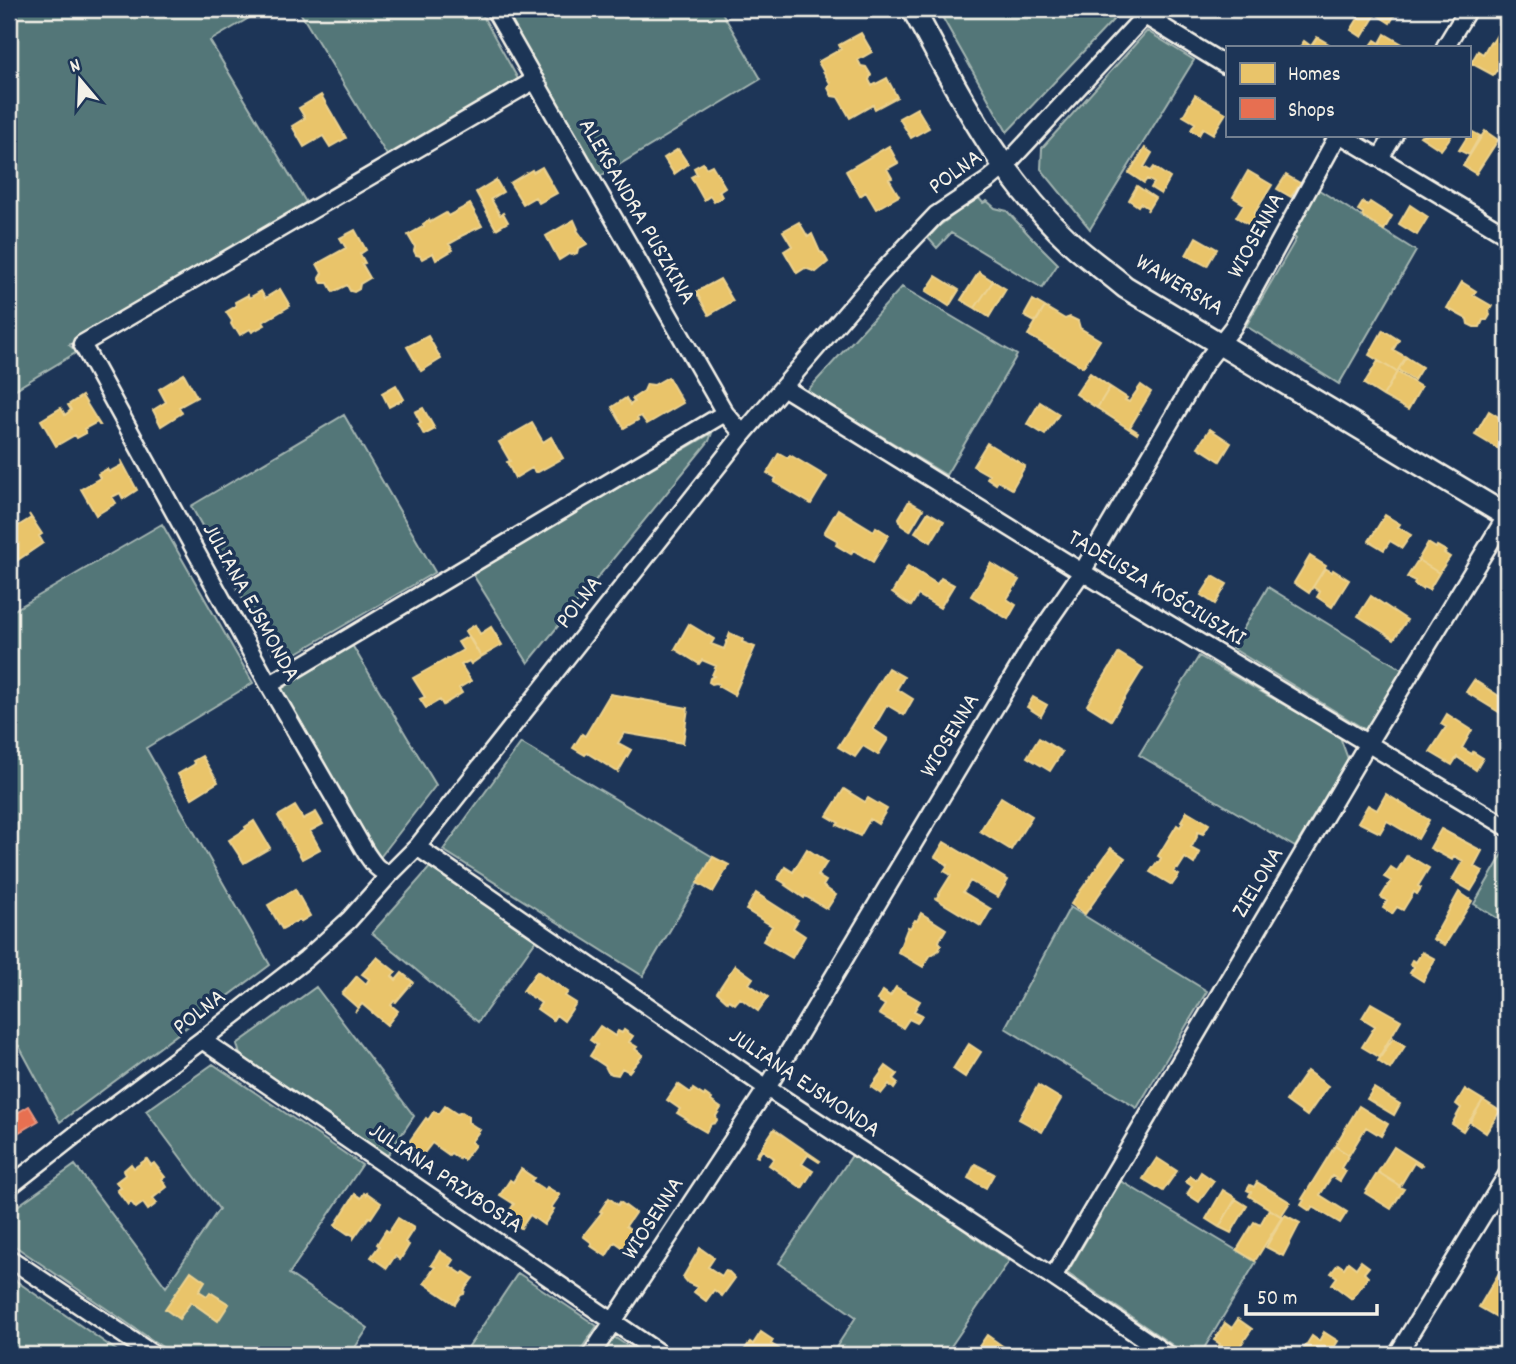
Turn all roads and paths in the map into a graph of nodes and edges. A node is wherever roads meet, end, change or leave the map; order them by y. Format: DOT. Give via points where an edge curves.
graph roads {
  1 [pos="494,9"];
  2 [pos="913,9"];
  3 [pos="1468,9"];
  4 [pos="1145,11"];
  5 [pos="1446,46"];
  6 [pos="1226,65"];
  7 [pos="536,80"];
  8 [pos="1339,136"];
  9 [pos="1342,136"];
  10 [pos="1393,136"];
  11 [pos="1380,158"];
  12 [pos="1004,167"];
  13 [pos="1507,235"];
  14 [pos="1220,342"];
  15 [pos="783,387"];
  16 [pos="725,413"];
  17 [pos="744,433"];
  18 [pos="1507,515"];
  19 [pos="1082,572"];
  20 [pos="269,685"];
  21 [pos="1368,743"];
  22 [pos="1507,827"];
  23 [pos="417,847"];
  24 [pos="390,874"];
  25 [pos="202,1040"];
  26 [pos="767,1088"];
  27 [pos="1507,1175"];
  28 [pos="9,1187"];
  29 [pos="9,1258"];
  30 [pos="1053,1277"];
  31 [pos="614,1323"];
  32 [pos="154,1355"];
  33 [pos="591,1355"];
  34 [pos="662,1355"];
  35 [pos="1168,1355"];
  36 [pos="1397,1355"];
  1 -- 7 [label="street, ALEKSANDRA PUSZKINA"];
  2 -- 12 [label="street, WAWERSKA"];
  3 -- 5 [label="street"];
  4 -- 6 [label="street"];
  4 -- 12 [label="street, POLNA"];
  7 -- 16 [label="street, ALEKSANDRA PUSZKINA"];
  7 -- 20 [label="street, JULIANA EJSMONDA" via="82,344"];
  8 -- 14 [label="street, WIOSENNA" via="1233,327"];
  9 -- 11 [label="street"];
  10 -- 11 [label="street"];
  11 -- 13 [label="street"];
  12 -- 14 [label="street, WAWERSKA" via="1071,243 1125,287"];
  12 -- 15 [label="street, POLNA" via="936,215"];
  14 -- 18 [label="street, WAWERSKA"];
  14 -- 19 [label="street, WIOSENNA"];
  15 -- 17 [label="street, POLNA"];
  15 -- 19 [label="street, TADEUSZA KOŚCIUSZKI"];
  16 -- 17 [label="street, ALEKSANDRA PUSZKINA"];
  16 -- 20 [label="street"];
  17 -- 23 [label="street, POLNA"];
  18 -- 21 [label="street, ZIELONA"];
  19 -- 21 [label="street, TADEUSZA KOŚCIUSZKI"];
  19 -- 26 [label="street, WIOSENNA" via="1035,640"];
  20 -- 24 [label="street, JULIANA EJSMONDA" via="366,853 376,868"];
  21 -- 22 [label="street, TADEUSZA KOŚCIUSZKI"];
  21 -- 30 [label="street, ZIELONA"];
  23 -- 24 [label="street, POLNA"];
  23 -- 26 [label="street, JULIANA EJSMONDA"];
  24 -- 25 [label="street, POLNA" via="306,959"];
  25 -- 28 [label="street, POLNA"];
  25 -- 31 [label="street, JULIANA PRZYBOSIA"];
  26 -- 30 [label="street, JULIANA EJSMONDA"];
  26 -- 31 [label="street, WIOSENNA"];
  27 -- 36 [label="street"];
  29 -- 32 [label="street"];
  30 -- 35 [label="street, JULIANA EJSMONDA"];
  31 -- 33 [label="street, WIOSENNA"];
  31 -- 34 [label="street, JULIANA PRZYBOSIA"];
}
